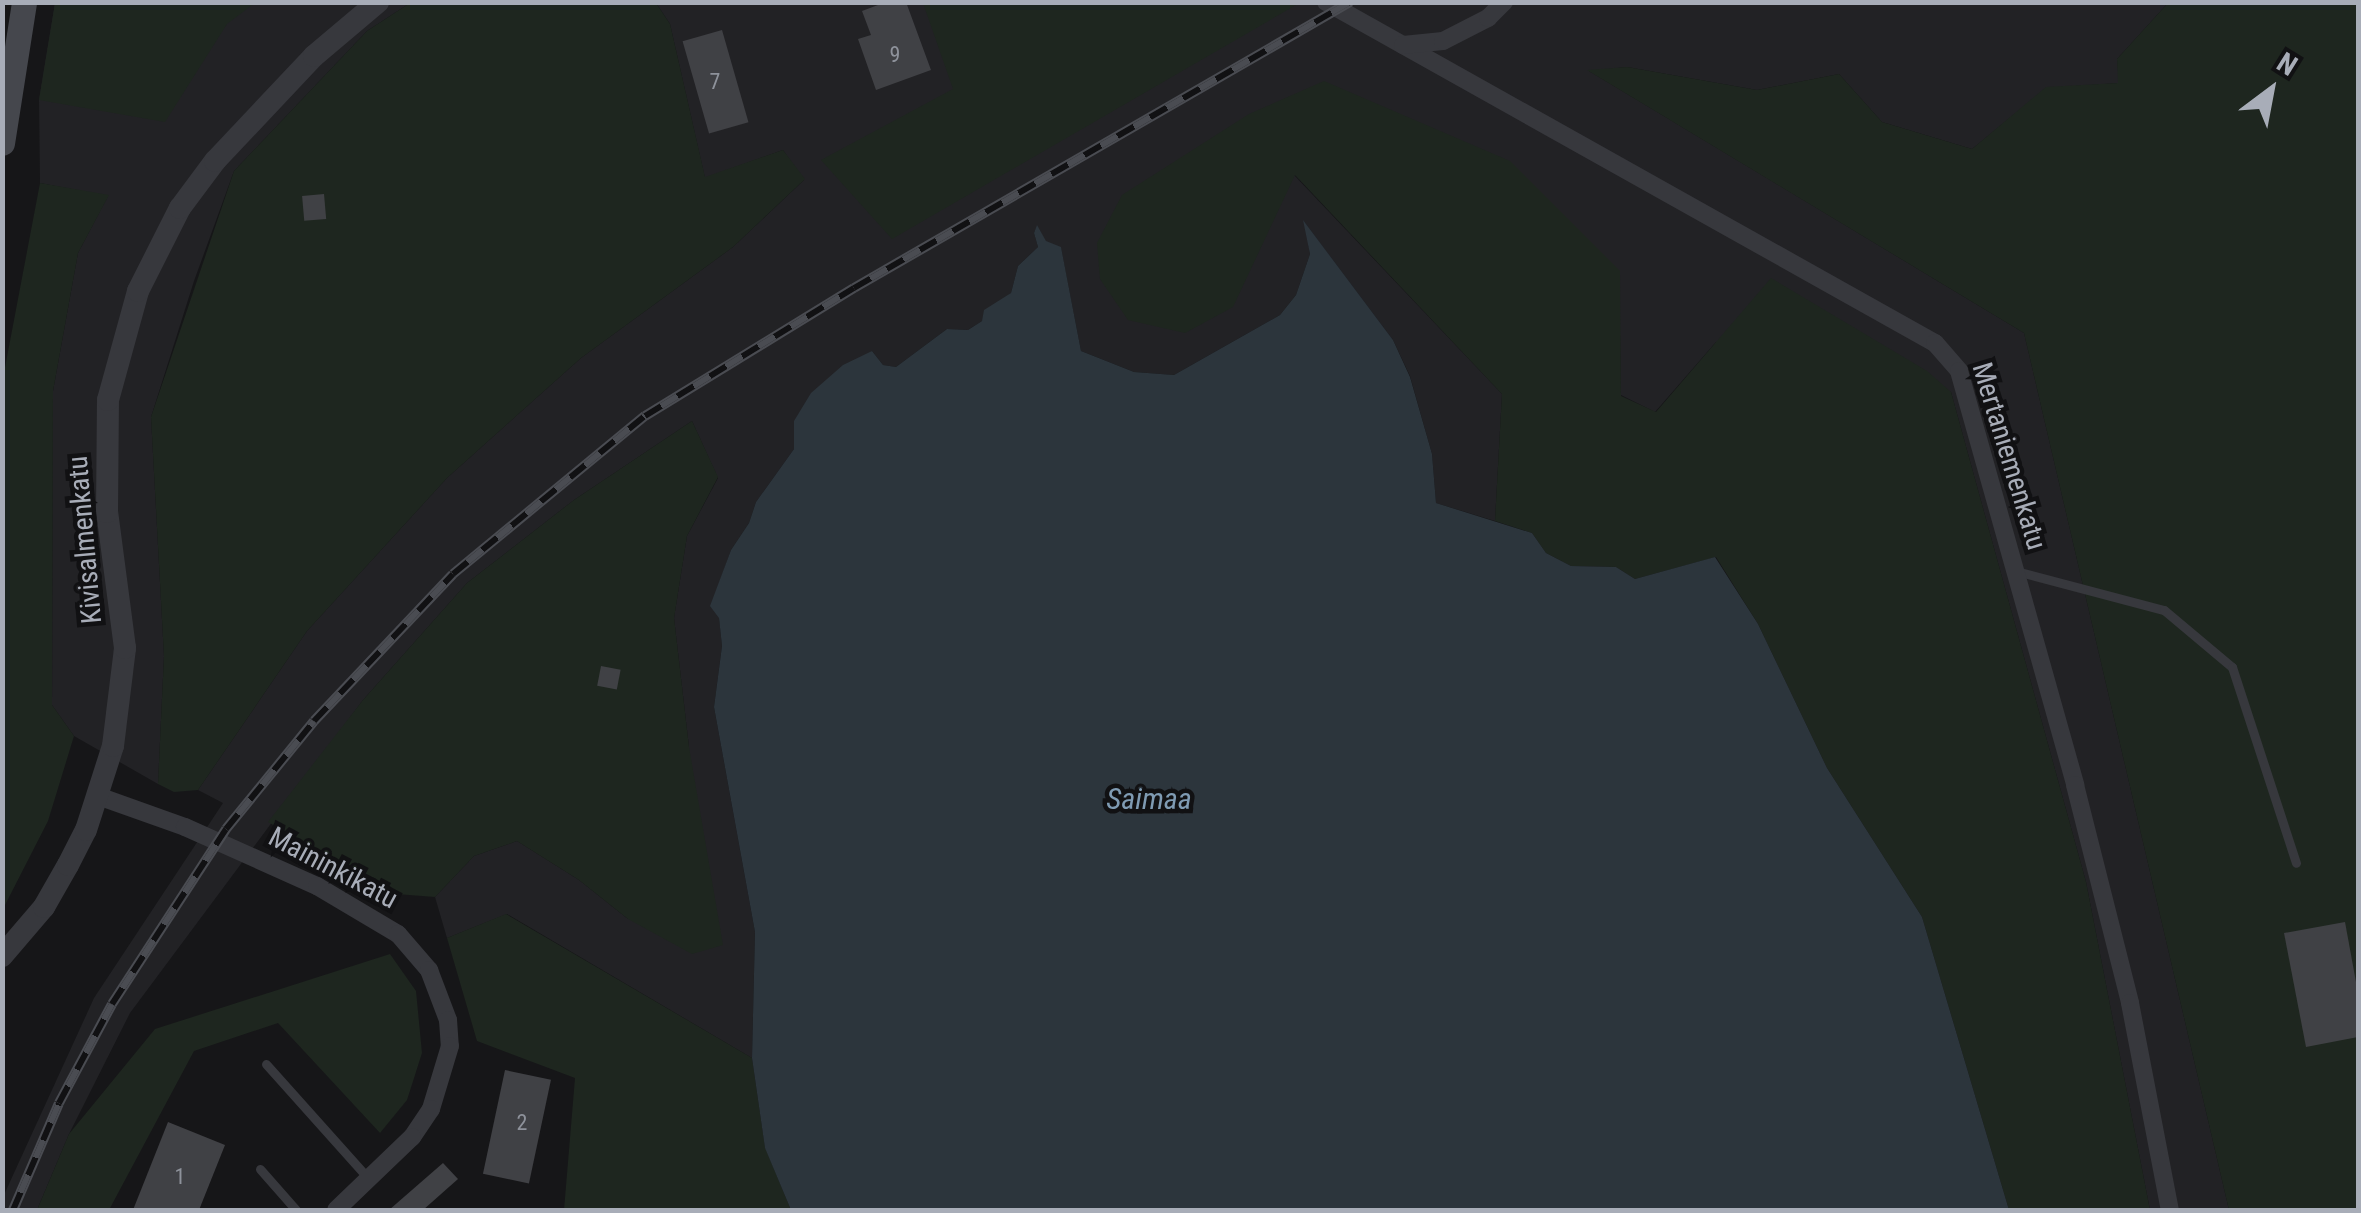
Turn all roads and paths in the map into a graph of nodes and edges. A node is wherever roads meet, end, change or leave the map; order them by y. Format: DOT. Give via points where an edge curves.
graph roads {
  1 [pos="24,2"];
  2 [pos="378,2"];
  3 [pos="1326,2"];
  4 [pos="1504,2"];
  5 [pos="1402,45"];
  6 [pos="2,143"];
  7 [pos="2016,571"];
  8 [pos="98,796"];
  9 [pos="2296,863"];
  10 [pos="2,956"];
  11 [pos="266,1064"];
  12 [pos="260,1169"];
  13 [pos="369,1179"];
  14 [pos="296,1210"];
  15 [pos="336,1210"];
  16 [pos="2170,1210"];
  1 -- 6 [label="main road"];
  2 -- 8 [label="street, Kivisalmenkatu" via="314,56 215,160 180,208 138,291 108,400 108,512 125,648 120,713"];
  3 -- 5 [label="street, Mertaniemenkatu"];
  4 -- 5 [label="street" via="1443,41"];
  5 -- 7 [label="street, Mertaniemenkatu" via="1935,343 1959,370"];
  7 -- 9 [label="lane" via="2164,610 2232,667"];
  7 -- 16 [label="street, Mertaniemenkatu" via="2130,1003"];
  8 -- 10 [label="street, Kivisalmenkatu" via="44,907"];
  8 -- 13 [label="street, Maininkikatu" via="316,886 378,920 416,951 448,1020 445,1072 412,1137"];
  11 -- 13 [label="lane"];
  12 -- 14 [label="lane"];
  13 -- 15 [label="street, Maininkikatu"];
}
